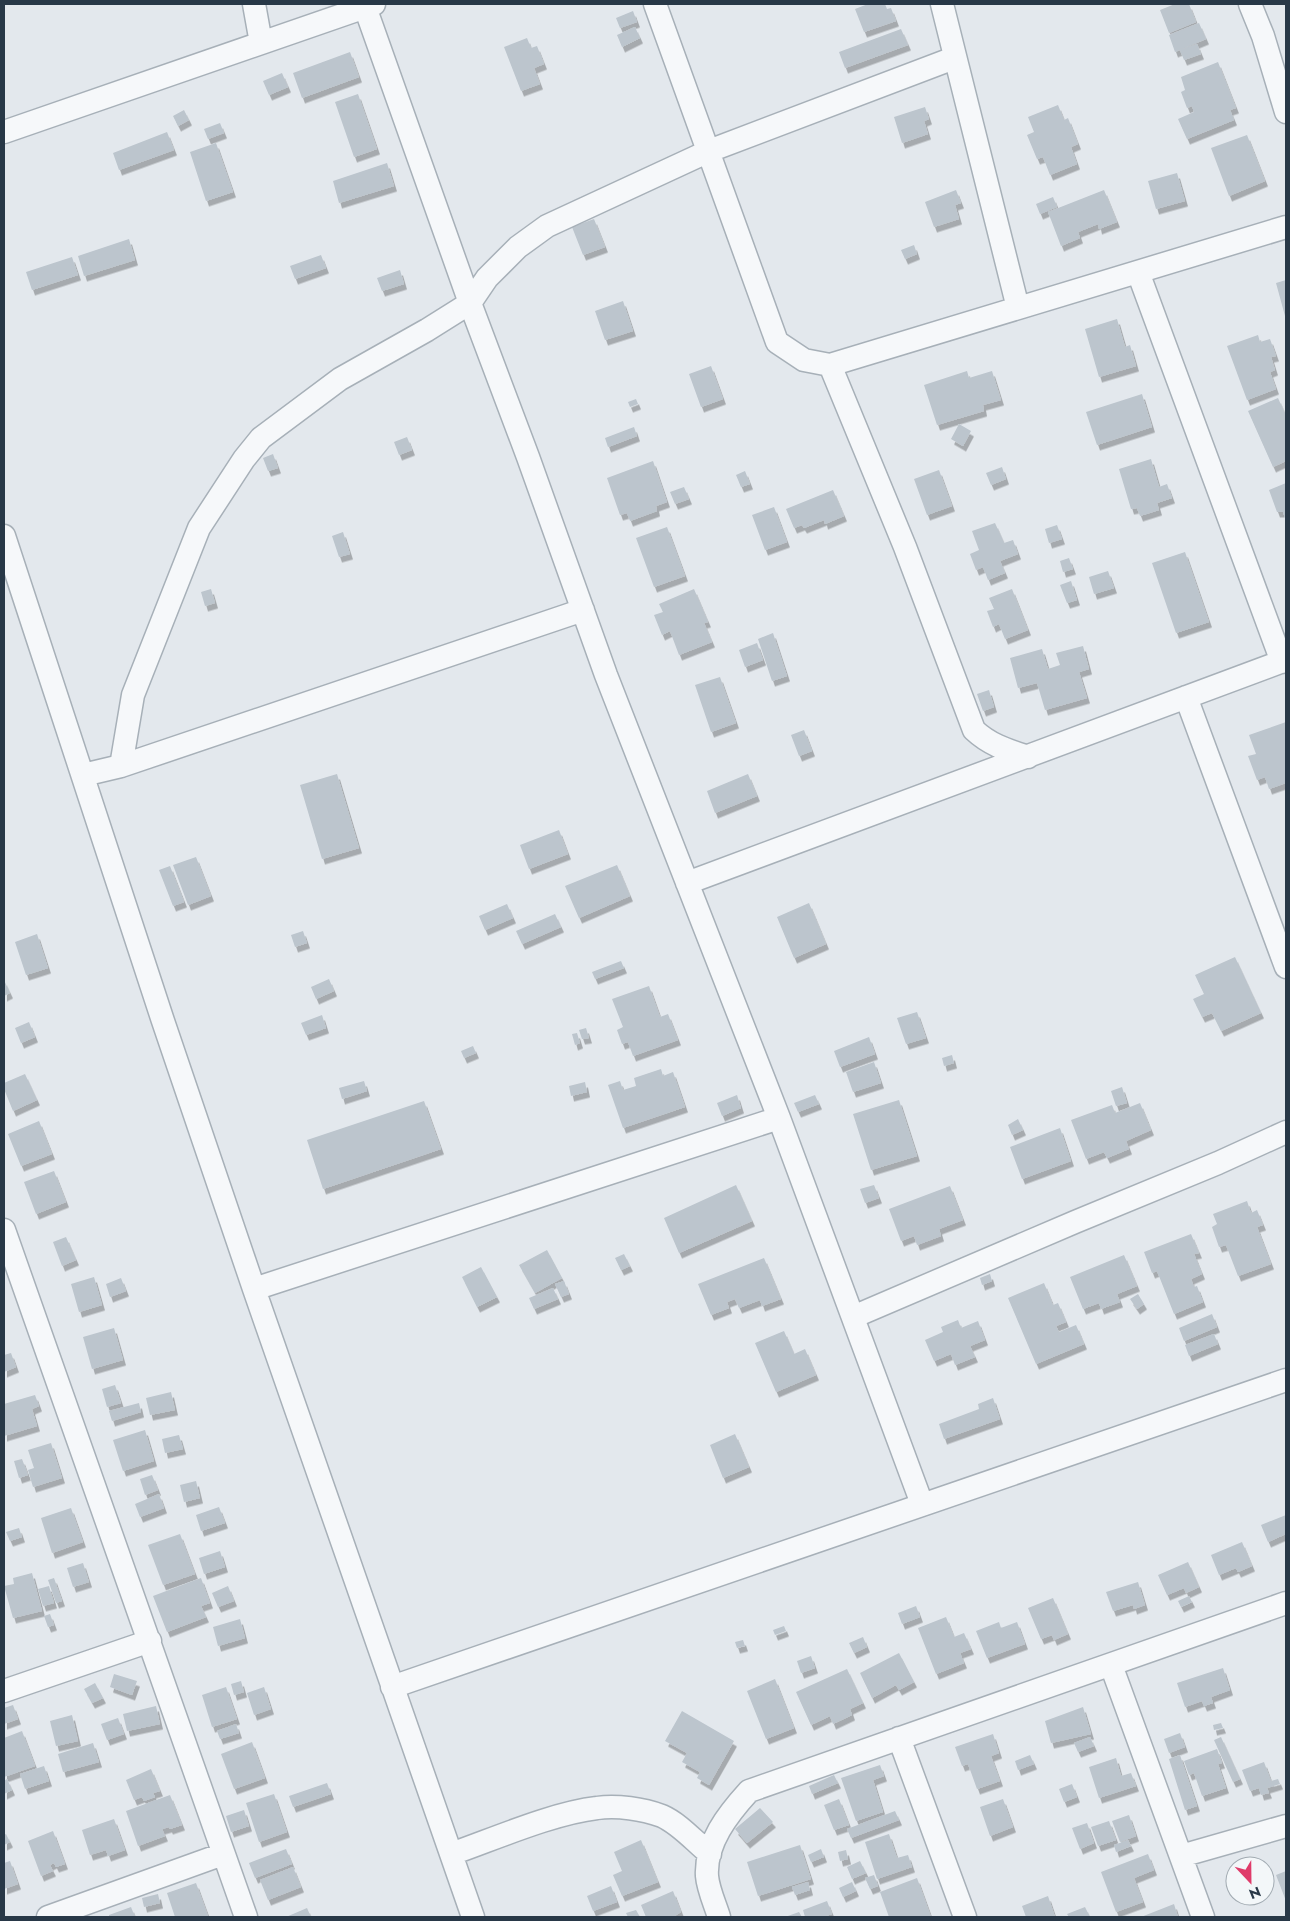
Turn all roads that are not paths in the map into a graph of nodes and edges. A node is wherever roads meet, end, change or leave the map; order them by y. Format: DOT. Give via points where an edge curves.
graph roads {
  1 [pos="254,4"];
  2 [pos="655,4"];
  3 [pos="942,4"];
  4 [pos="1250,4"];
  5 [pos="370,5"];
  6 [pos="262,43"];
  7 [pos="954,58"];
  8 [pos="1286,112"];
  9 [pos="4,132"];
  10 [pos="709,151"];
  11 [pos="1286,227"];
  12 [pos="1138,272"];
  13 [pos="470,303"];
  14 [pos="1018,308"];
  15 [pos="830,365"];
  16 [pos="4,536"];
  17 [pos="582,610"];
  18 [pos="1284,661"];
  19 [pos="1186,697"];
  20 [pos="1028,757"];
  21 [pos="121,766"];
  22 [pos="83,776"];
  23 [pos="687,883"];
  24 [pos="1286,967"];
  25 [pos="779,1118"];
  26 [pos="1286,1132"];
  27 [pos="4,1230"];
  28 [pos="254,1289"];
  29 [pos="853,1318"];
  30 [pos="1286,1380"];
  31 [pos="922,1504"];
  32 [pos="1286,1603"];
  33 [pos="150,1641"];
  34 [pos="1111,1665"];
  35 [pos="392,1687"];
  36 [pos="4,1691"];
  37 [pos="899,1738"];
  38 [pos="1286,1826"];
  39 [pos="223,1854"];
  40 [pos="451,1854"];
  41 [pos="710,1854"];
  42 [pos="1181,1856"];
  43 [pos="48,1917"];
  44 [pos="246,1917"];
  45 [pos="473,1917"];
  46 [pos="719,1917"];
  47 [pos="965,1917"];
  48 [pos="1202,1917"];
  1 -- 6 [label="street"];
  2 -- 10 [label="street"];
  3 -- 7 [label="street"];
  4 -- 8 [label="street"];
  5 -- 6 [label="street"];
  5 -- 13 [label="street"];
  6 -- 9 [label="street"];
  7 -- 10 [label="street"];
  7 -- 14 [label="street"];
  10 -- 13 [label="street" via="547,226 518,247 486,278"];
  10 -- 15 [label="street" via="777,342 804,360"];
  11 -- 12 [label="street"];
  12 -- 14 [label="street"];
  12 -- 18 [label="street"];
  13 -- 17 [label="street"];
  13 -- 21 [label="street" via="340,379 261,438 244,459 199,528 154,638 133,695"];
  14 -- 15 [label="street"];
  15 -- 20 [label="street" via="905,547 974,730 1002,749"];
  16 -- 22 [label="street"];
  17 -- 21 [label="street"];
  17 -- 23 [label="street"];
  18 -- 19 [label="street"];
  19 -- 20 [label="street"];
  19 -- 24 [label="street"];
  20 -- 23 [label="street"];
  21 -- 22 [label="street"];
  22 -- 28 [label="street"];
  23 -- 25 [label="street"];
  25 -- 28 [label="street"];
  25 -- 29 [label="street"];
  26 -- 29 [label="street"];
  27 -- 33 [label="street"];
  28 -- 35 [label="street"];
  29 -- 31 [label="street"];
  30 -- 31 [label="street"];
  31 -- 35 [label="street"];
  32 -- 34 [label="street"];
  33 -- 36 [label="street"];
  33 -- 39 [label="street"];
  34 -- 37 [label="street"];
  34 -- 42 [label="street"];
  35 -- 40 [label="street"];
  37 -- 41 [label="street" via="749,1791 728,1814"];
  37 -- 47 [label="street"];
  38 -- 42 [label="street"];
  39 -- 43 [label="street"];
  39 -- 44 [label="street"];
  40 -- 41 [label="street" via="552,1820 609,1807 662,1817"];
  40 -- 45 [label="street"];
  41 -- 46 [label="street" via="708,1876"];
  42 -- 48 [label="street"];
}
